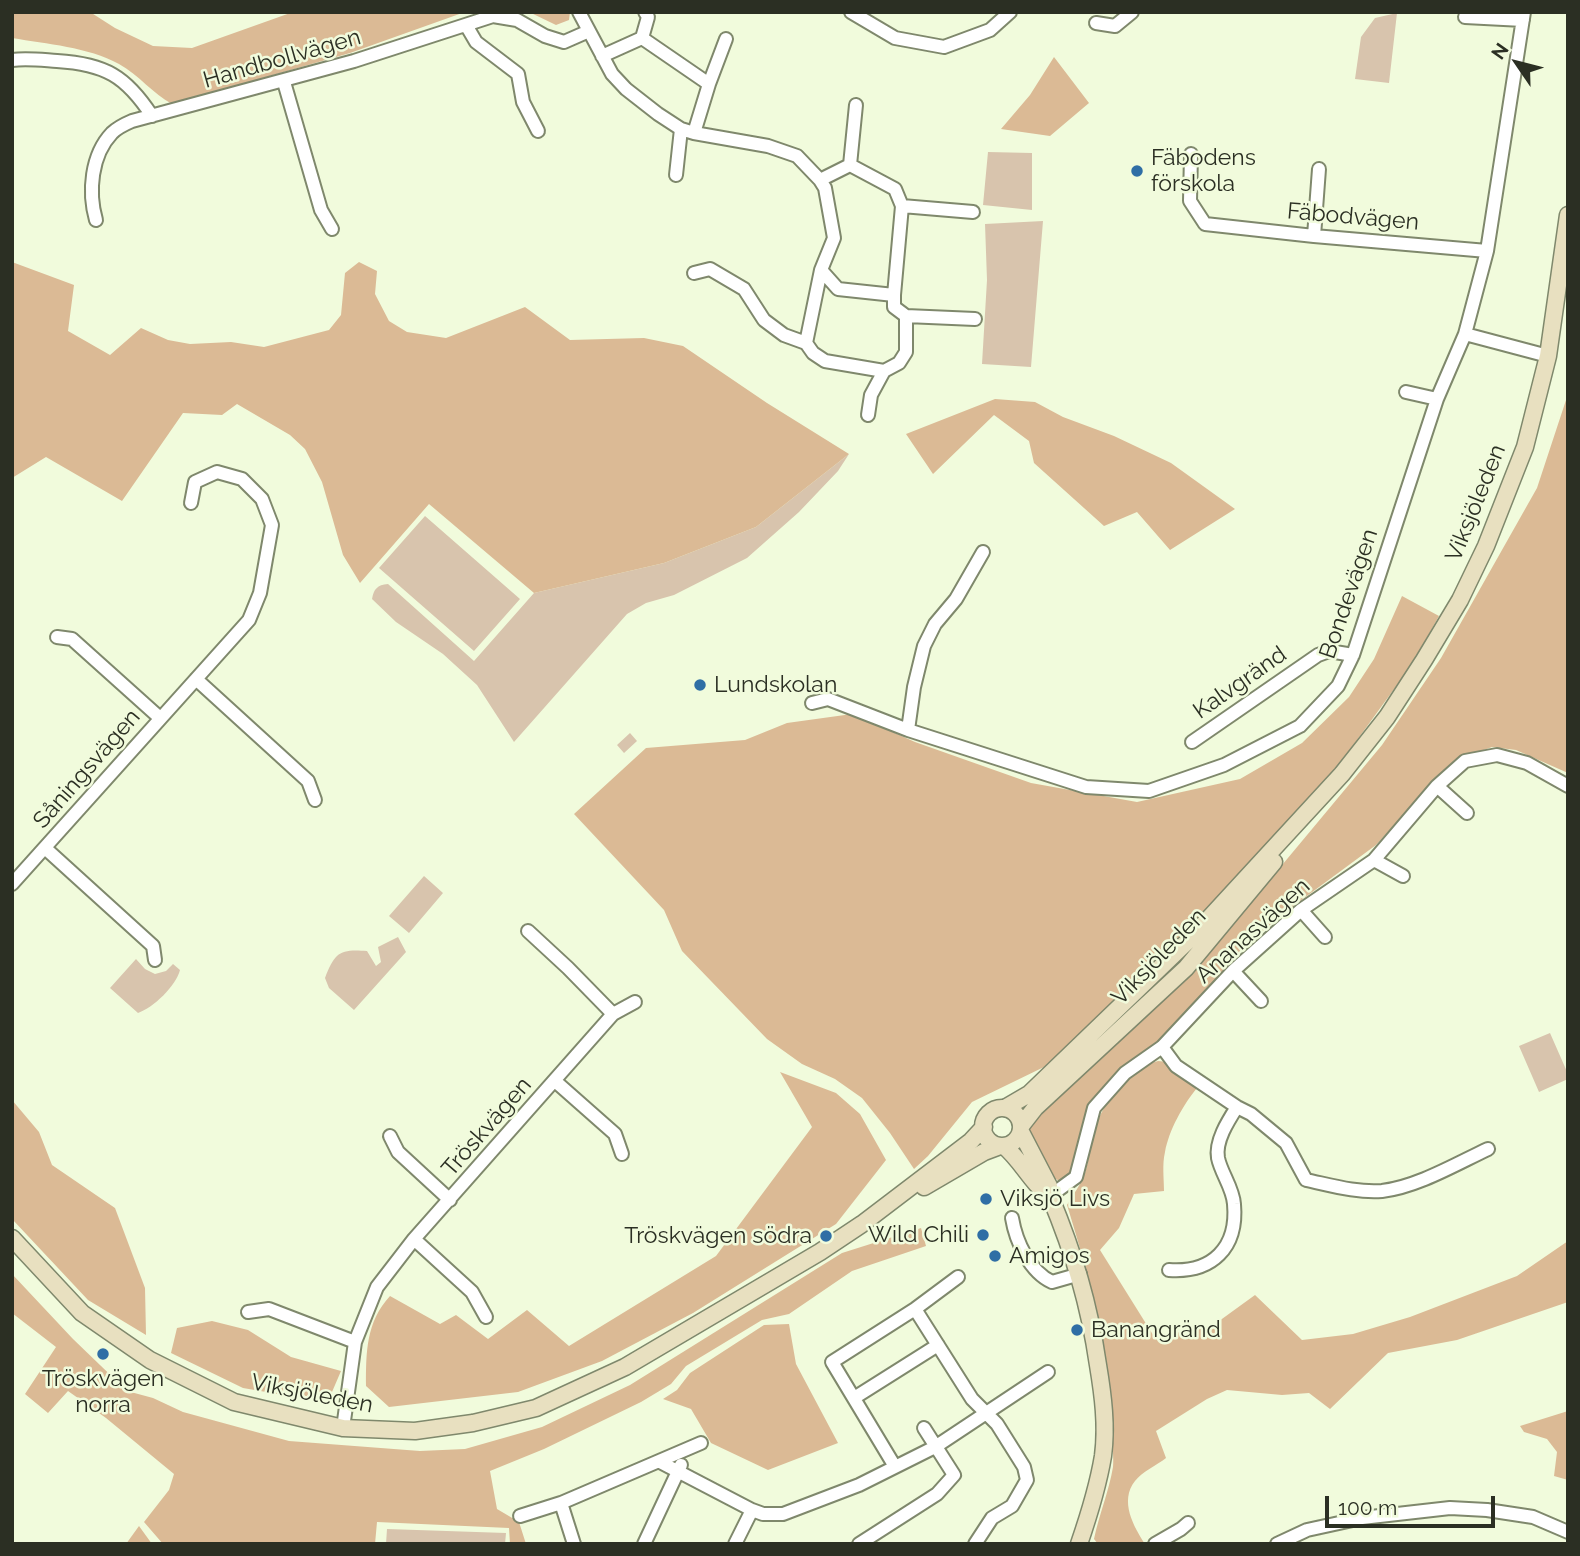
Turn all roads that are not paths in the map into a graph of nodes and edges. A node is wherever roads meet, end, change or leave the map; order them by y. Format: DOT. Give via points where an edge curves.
graph roads {
  1 [pos="579,12"];
  2 [pos="645,12"];
  3 [pos="850,12"];
  4 [pos="1010,12"];
  5 [pos="1132,12"];
  6 [pos="1523,16"];
  7 [pos="1465,18"];
  8 [pos="1096,23"];
  9 [pos="466,25"];
  10 [pos="589,31"];
  11 [pos="642,38"];
  12 [pos="726,38"];
  13 [pos="602,57"];
  14 [pos="12,60"];
  15 [pos="284,82"];
  16 [pos="709,84"];
  17 [pos="856,105"];
  18 [pos="152,116"];
  19 [pos="681,129"];
  20 [pos="538,131"];
  21 [pos="694,133"];
  22 [pos="1191,154"];
  23 [pos="850,165"];
  24 [pos="1319,169"];
  25 [pos="676,175"];
  26 [pos="820,180"];
  27 [pos="902,206"];
  28 [pos="973,212"];
  29 [pos="1568,215"];
  30 [pos="96,220"];
  31 [pos="332,229"];
  32 [pos="1314,236"];
  33 [pos="1487,251"];
  34 [pos="821,270"];
  35 [pos="694,273"];
  36 [pos="894,295"];
  37 [pos="906,316"];
  38 [pos="975,319"];
  39 [pos="1465,334"];
  40 [pos="806,343"];
  41 [pos="1548,356"];
  42 [pos="884,371"];
  43 [pos="1406,392"];
  44 [pos="1437,400"];
  45 [pos="868,415"];
  46 [pos="191,503"];
  47 [pos="983,552"];
  48 [pos="57,637"];
  49 [pos="1353,655"];
  50 [pos="196,679"];
  51 [pos="812,704"];
  52 [pos="160,718"];
  53 [pos="908,730"];
  54 [pos="1192,743"];
  55 [pos="1342,774"];
  56 [pos="1437,786"];
  57 [pos="1568,786"];
  58 [pos="315,800"];
  59 [pos="1467,813"];
  60 [pos="45,848"];
  61 [pos="1374,860"];
  62 [pos="1403,876"];
  63 [pos="12,884"];
  64 [pos="1301,910"];
  65 [pos="528,931"];
  66 [pos="1325,937"];
  67 [pos="155,960"];
  68 [pos="1233,971"];
  69 [pos="1261,1001"];
  70 [pos="635,1002"];
  71 [pos="613,1014"];
  72 [pos="1162,1047"];
  73 [pos="555,1081"];
  74 [pos="1237,1107"];
  75 [pos="1005,1108"];
  76 [pos="984,1127"];
  77 [pos="1021,1129"];
  78 [pos="390,1136"];
  79 [pos="1002,1146"];
  80 [pos="1488,1149"];
  81 [pos="622,1154"];
  82 [pos="1050,1196"];
  83 [pos="450,1200"];
  84 [pos="1012,1218"];
  85 [pos="862,1224"];
  86 [pos="12,1238"];
  87 [pos="414,1239"];
  88 [pos="1169,1270"];
  89 [pos="1080,1274"];
  90 [pos="958,1278"];
  91 [pos="915,1309"];
  92 [pos="248,1312"];
  93 [pos="486,1317"];
  94 [pos="355,1342"];
  95 [pos="938,1345"];
  96 [pos="1048,1372"];
  97 [pos="854,1398"];
  98 [pos="987,1414"];
  99 [pos="343,1427"];
  100 [pos="924,1428"];
  101 [pos="701,1443"];
  102 [pos="935,1447"];
  103 [pos="686,1451"];
  104 [pos="660,1462"];
  105 [pos="894,1465"];
  106 [pos="679,1472"];
  107 [pos="561,1503"];
  108 [pos="752,1510"];
  109 [pos="520,1516"];
  110 [pos="1188,1523"];
  111 [pos="1568,1532"];
  112 [pos="864,1543"];
  113 [pos="573,1544"];
  114 [pos="644,1544"];
  115 [pos="735,1544"];
  116 [pos="975,1544"];
  117 [pos="1079,1544"];
  118 [pos="1154,1544"];
  119 [pos="1277,1544"];
  1 -- 10 [label="street"];
  2 -- 11 [label="street" via="648,17"];
  3 -- 4 [label="street" via="895,38 944,47 990,30"];
  5 -- 8 [label="street" via="1115,26"];
  6 -- 7 [label="street"];
  6 -- 33 [label="street, Bondevägen"];
  9 -- 10 [label="street, Handbollvägen" via="493,16 517,20 564,42"];
  9 -- 15 [label="street, Handbollvägen"];
  9 -- 20 [label="street" via="476,42 518,74 523,102"];
  10 -- 13 [label="street"];
  11 -- 13 [label="street"];
  11 -- 16 [label="street"];
  12 -- 16 [label="street"];
  13 -- 19 [label="street" via="626,89"];
  14 -- 18 [label="street" via="81,63 104,69 137,94"];
  15 -- 18 [label="street, Handbollvägen"];
  15 -- 31 [label="street" via="321,210"];
  16 -- 21 [label="street"];
  17 -- 23 [label="street"];
  18 -- 30 [label="street, Handbollvägen" via="113,132 102,148 90,187"];
  19 -- 21 [label="street"];
  19 -- 25 [label="street"];
  21 -- 26 [label="street" via="797,156"];
  22 -- 32 [label="street, Fäbodvägen" via="1190,201 1205,223"];
  23 -- 26 [label="street"];
  23 -- 27 [label="street" via="895,189"];
  24 -- 32 [label="street"];
  26 -- 34 [label="street" via="834,238"];
  27 -- 28 [label="street"];
  27 -- 36 [label="street"];
  29 -- 41 [label="main road, Viksjöleden"];
  32 -- 33 [label="street, Fäbodvägen"];
  33 -- 39 [label="street, Bondevägen"];
  34 -- 36 [label="street" via="838,289"];
  34 -- 40 [label="street"];
  35 -- 40 [label="street" via="710,269 722,275 744,289 764,320 784,335"];
  36 -- 37 [label="street" via="894,307"];
  37 -- 38 [label="street"];
  37 -- 42 [label="street" via="906,352 899,363"];
  39 -- 41 [label="street"];
  39 -- 44 [label="street, Bondevägen"];
  40 -- 42 [label="street" via="825,361"];
  41 -- 55 [label="main road, Viksjöleden" via="1525,447 1460,600 1387,717"];
  42 -- 45 [label="street"];
  43 -- 44 [label="street"];
  44 -- 49 [label="street, Bondevägen"];
  46 -- 50 [label="street, Såningsvägen" via="195,482 217,472 242,480 262,499 272,525 260,593 249,620"];
  47 -- 53 [label="street" via="924,646"];
  48 -- 52 [label="street, Såningsvägen" via="72,639"];
  49 -- 53 [label="street, Bondevägen" via="1338,686 1300,726 1224,765 1149,791 1086,787"];
  49 -- 54 [label="street, Kalvgränd" via="1329,651 1318,655"];
  50 -- 52 [label="street, Såningsvägen"];
  50 -- 58 [label="street" via="308,781"];
  51 -- 53 [label="street, Bondevägen" via="828,699"];
  52 -- 60 [label="street, Såningsvägen"];
  55 -- 75 [label="main road, Viksjöleden" via="1191,938 1030,1094"];
  55 -- 77 [label="main road, Viksjöleden" via="1186,968 1035,1108"];
  56 -- 57 [label="street, Ananasvägen" via="1465,761 1497,755 1527,763"];
  56 -- 59 [label="street"];
  56 -- 61 [label="street, Ananasvägen"];
  60 -- 63 [label="street, Såningsvägen"];
  60 -- 67 [label="street, Såningsvägen" via="153,946"];
  61 -- 62 [label="street"];
  61 -- 64 [label="street, Ananasvägen"];
  64 -- 66 [label="street"];
  64 -- 68 [label="street, Ananasvägen"];
  65 -- 71 [label="street"];
  68 -- 69 [label="street"];
  68 -- 72 [label="street, Ananasvägen"];
  70 -- 71 [label="street, Tröskvägen"];
  71 -- 73 [label="street, Tröskvägen"];
  72 -- 74 [label="street" via="1176,1066"];
  72 -- 82 [label="street, Ananasvägen" via="1125,1073 1094,1108 1076,1177"];
  73 -- 81 [label="street, Tröskvägen" via="615,1134"];
  73 -- 83 [label="street, Tröskvägen"];
  74 -- 80 [label="street" via="1286,1143 1306,1180 1357,1190 1383,1191 1426,1178"];
  74 -- 88 [label="street" via="1224,1129 1218,1156 1235,1203 1231,1236 1223,1252 1208,1265"];
  75 -- 76 [label="main road" via="988,1115"];
  75 -- 77 [label="main road" via="1017,1114"];
  76 -- 79 [label="main road" via="988,1139"];
  76 -- 85 [label="main road, Viksjöleden"];
  77 -- 79 [label="main road" via="1014,1142"];
  77 -- 82 [label="main road"];
  78 -- 83 [label="street, Tröskvägen" via="398,1152"];
  79 -- 82 [label="main road"];
  79 -- 85 [label="main road, Viksjöleden" via="984,1152"];
  82 -- 89 [label="main road"];
  83 -- 87 [label="street, Tröskvägen"];
  84 -- 89 [label="street" via="1014,1233 1041,1277 1052,1282"];
  85 -- 99 [label="main road, Viksjöleden" via="661,1347 536,1408 415,1432"];
  86 -- 99 [label="main road, Viksjöleden" via="82,1313 150,1360 234,1402"];
  87 -- 93 [label="street" via="471,1292"];
  87 -- 94 [label="street, Tröskvägen" via="377,1287"];
  89 -- 117 [label="main road" via="1104,1403 1103,1453"];
  90 -- 91 [label="street"];
  91 -- 95 [label="street"];
  91 -- 97 [label="street" via="832,1362"];
  92 -- 94 [label="street" via="269,1309"];
  94 -- 99 [label="street, Tröskvägen"];
  95 -- 97 [label="street"];
  95 -- 98 [label="street" via="972,1399"];
  96 -- 98 [label="street"];
  97 -- 105 [label="street"];
  98 -- 102 [label="street"];
  98 -- 116 [label="street" via="1024,1466 1027,1480 1012,1506 992,1518"];
  100 -- 102 [label="street"];
  101 -- 103 [label="street"];
  102 -- 105 [label="street"];
  102 -- 112 [label="street" via="954,1475 937,1494"];
  103 -- 104 [label="street"];
  103 -- 106 [label="street"];
  104 -- 106 [label="street"];
  104 -- 107 [label="street"];
  105 -- 108 [label="street" via="859,1485 783,1514"];
  106 -- 108 [label="street"];
  106 -- 114 [label="street"];
  107 -- 109 [label="street"];
  107 -- 113 [label="street"];
  108 -- 115 [label="street"];
  110 -- 118 [label="street"];
  111 -- 119 [label="street" via="1533,1517 1450,1508 1362,1518 1307,1530"];
}
